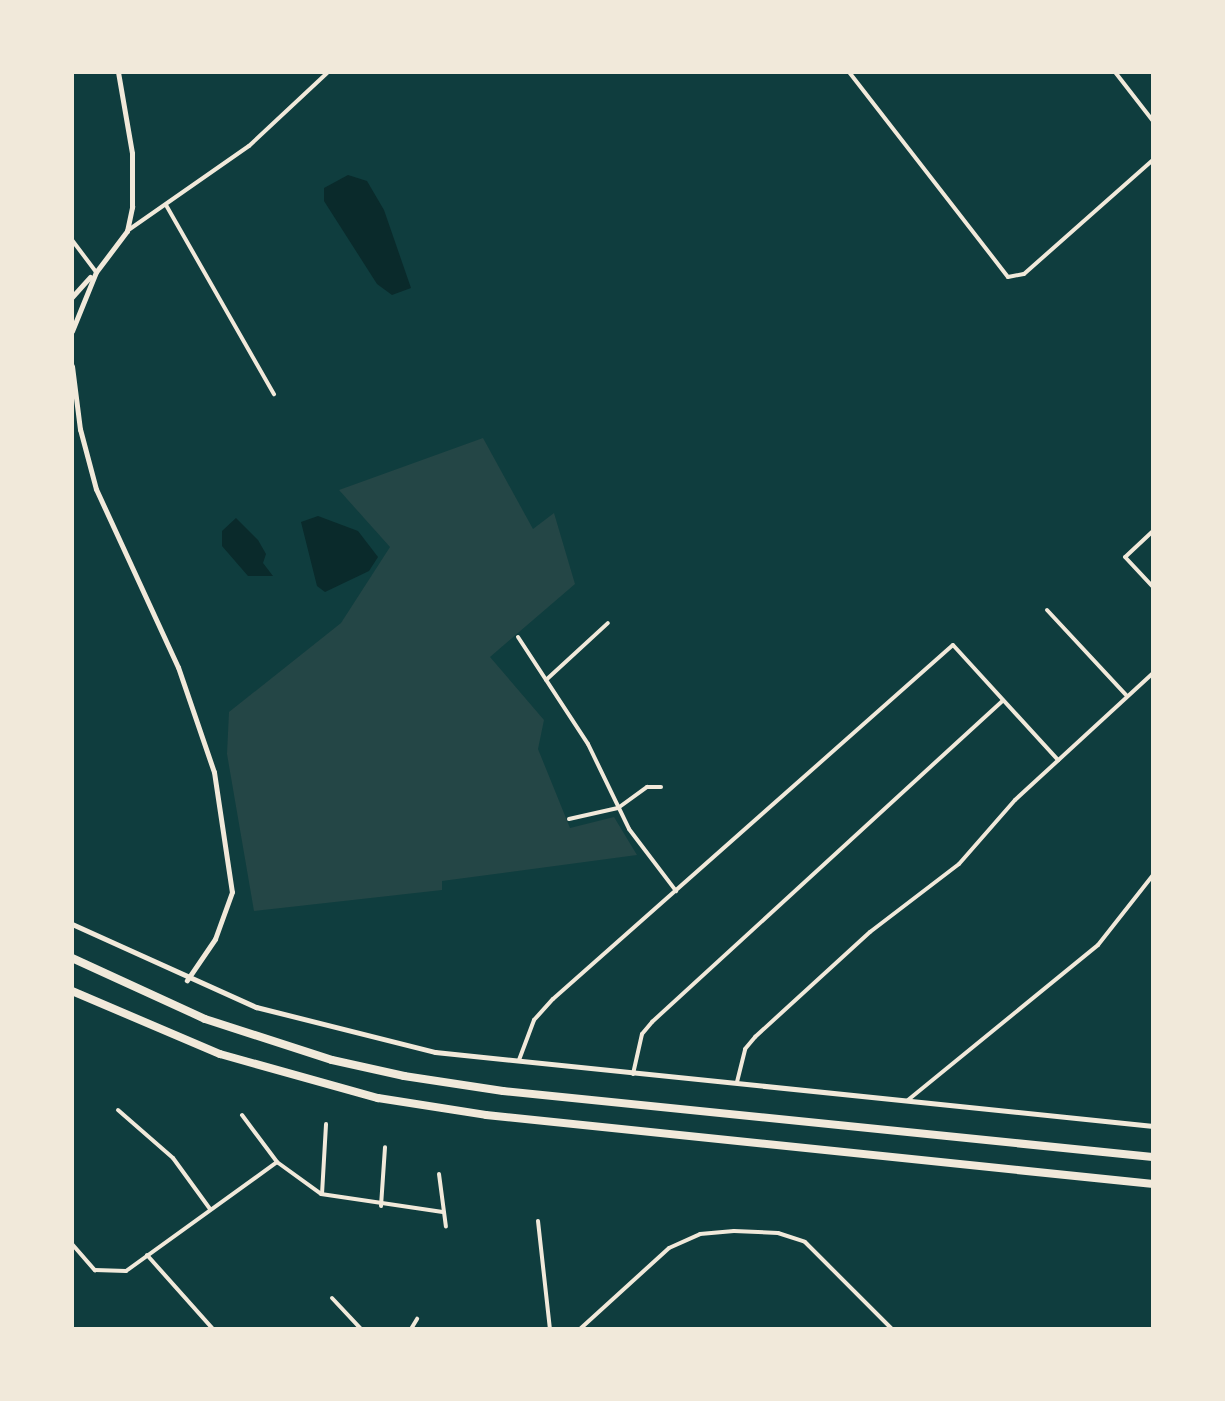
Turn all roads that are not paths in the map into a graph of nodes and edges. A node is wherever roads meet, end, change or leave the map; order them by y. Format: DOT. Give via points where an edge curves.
graph roads {
  1 [pos="118,72"];
  2 [pos="328,72"];
  3 [pos="849,72"];
  4 [pos="1115,72"];
  5 [pos="1153,121"];
  6 [pos="1153,160"];
  7 [pos="166,205"];
  8 [pos="127,231"];
  9 [pos="72,240"];
  10 [pos="96,272"];
  11 [pos="72,297"];
  12 [pos="72,331"];
  13 [pos="72,366"];
  14 [pos="274,394"];
  15 [pos="1153,531"];
  16 [pos="1153,587"];
  17 [pos="1047,610"];
  18 [pos="608,623"];
  19 [pos="518,637"];
  20 [pos="1153,673"];
  21 [pos="546,680"];
  22 [pos="1127,696"];
  23 [pos="1003,700"];
  24 [pos="1058,760"];
  25 [pos="661,787"];
  26 [pos="618,808"];
  27 [pos="569,819"];
  28 [pos="1153,875"];
  29 [pos="676,891"];
  30 [pos="72,924"];
  31 [pos="72,958"];
  32 [pos="187,980"];
  33 [pos="72,991"];
  34 [pos="519,1061"];
  35 [pos="633,1074"];
  36 [pos="737,1085"];
  37 [pos="908,1100"];
  38 [pos="118,1110"];
  39 [pos="242,1115"];
  40 [pos="326,1124"];
  41 [pos="1153,1126"];
  42 [pos="385,1147"];
  43 [pos="1153,1157"];
  44 [pos="277,1162"];
  45 [pos="439,1174"];
  46 [pos="1153,1184"];
  47 [pos="322,1194"];
  48 [pos="381,1206"];
  49 [pos="210,1209"];
  50 [pos="443,1212"];
  51 [pos="538,1221"];
  52 [pos="446,1227"];
  53 [pos="72,1244"];
  54 [pos="147,1255"];
  55 [pos="332,1298"];
  56 [pos="417,1319"];
  57 [pos="213,1329"];
  58 [pos="361,1329"];
  59 [pos="411,1329"];
  60 [pos="550,1329"];
  61 [pos="580,1329"];
  62 [pos="890,1329"];
  1 -- 8 [label="street" via="132,153"];
  2 -- 7 [label="street" via="249,146"];
  3 -- 6 [label="street" via="1008,277 1024,274"];
  4 -- 5 [label="street"];
  7 -- 8 [label="street"];
  7 -- 14 [label="street"];
  8 -- 10 [label="street"];
  9 -- 10 [label="street"];
  10 -- 11 [label="street"];
  10 -- 12 [label="street"];
  13 -- 32 [label="street" via="80,429 96,489 178,667 214,772 232,892 215,939"];
  15 -- 16 [label="street" via="1125,557"];
  17 -- 22 [label="street"];
  18 -- 21 [label="street"];
  19 -- 21 [label="street"];
  20 -- 22 [label="street"];
  21 -- 26 [label="street" via="588,744"];
  22 -- 24 [label="street"];
  23 -- 24 [label="street"];
  23 -- 29 [label="street" via="953,645"];
  23 -- 35 [label="street" via="652,1022 642,1034"];
  24 -- 36 [label="street" via="959,864 870,932 755,1037 745,1049"];
  25 -- 26 [label="street" via="647,787"];
  26 -- 27 [label="street"];
  26 -- 29 [label="street"];
  28 -- 37 [label="street" via="1098,945"];
  29 -- 34 [label="street" via="534,1020"];
  30 -- 32 [label="street"];
  31 -- 43 [label="highway" via="205,1019 332,1060 404,1076 503,1091"];
  32 -- 34 [label="street" via="340,1032 435,1052"];
  33 -- 46 [label="highway" via="220,1054 378,1098 486,1115"];
  34 -- 35 [label="street"];
  35 -- 36 [label="street"];
  36 -- 37 [label="street"];
  37 -- 41 [label="street"];
  38 -- 49 [label="street" via="173,1158"];
  39 -- 44 [label="street"];
  40 -- 47 [label="street"];
  42 -- 48 [label="street"];
  44 -- 47 [label="street"];
  44 -- 49 [label="street"];
  45 -- 50 [label="street"];
  47 -- 48 [label="street"];
  48 -- 50 [label="street"];
  49 -- 54 [label="street"];
  50 -- 52 [label="street"];
  51 -- 60 [label="street"];
  53 -- 54 [label="street" via="103,1273 126,1271"];
  54 -- 57 [label="street"];
  55 -- 58 [label="street"];
  56 -- 59 [label="street"];
  61 -- 62 [label="street" via="669,1248 700,1234 734,1231 778,1233 805,1242"];
}
